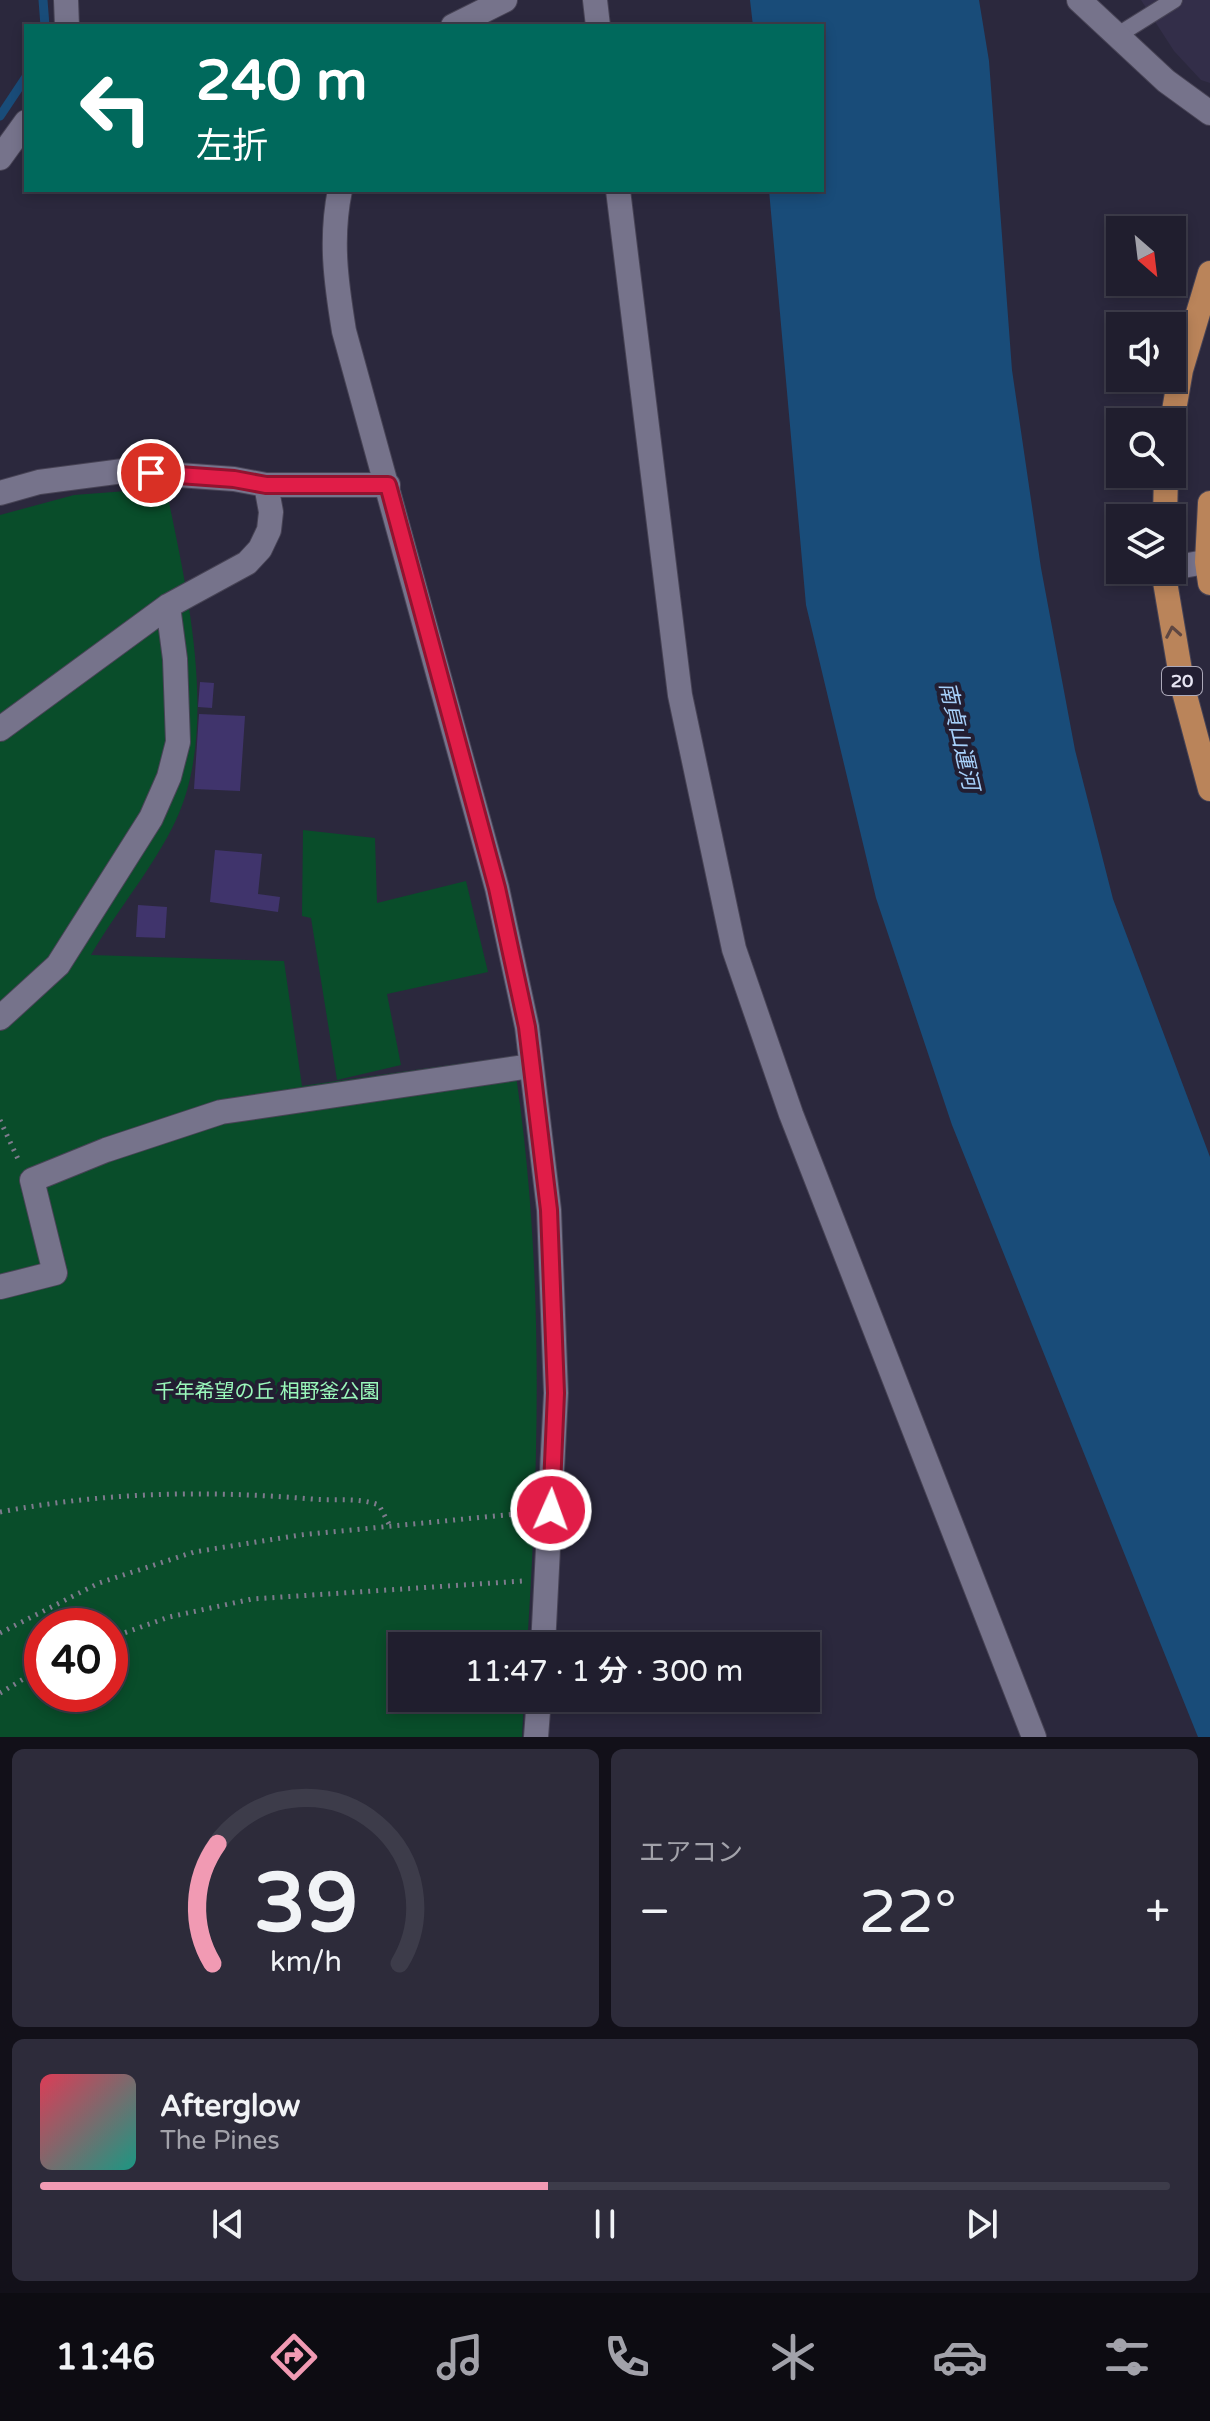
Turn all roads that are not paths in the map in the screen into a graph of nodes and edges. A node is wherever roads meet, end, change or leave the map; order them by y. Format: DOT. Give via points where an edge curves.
graph roads {
  1 [pos="66,0"];
  2 [pos="505,0"];
  3 [pos="595,0"];
  4 [pos="1079,0"];
  5 [pos="1174,0"];
  6 [pos="67,24"];
  7 [pos="457,24"];
  8 [pos="598,24"];
  9 [pos="1118,35"];
  10 [pos="1210,113"];
  11 [pos="24,125"];
  12 [pos="0,158"];
  13 [pos="340,192"];
  14 [pos="618,192"];
  15 [pos="1210,273"];
  16 [pos="1174,408"];
  17 [pos="266,485"];
  18 [pos="388,485"];
  19 [pos="0,493"];
  20 [pos="1210,503"];
  21 [pos="1186,568"];
  22 [pos="1209,569"];
  23 [pos="1165,584"];
  24 [pos="168,606"];
  25 [pos="0,729"];
  26 [pos="1210,789"];
  27 [pos="0,1018"];
  28 [pos="531,1066"];
  29 [pos="0,1287"];
  30 [pos="544,1632"];
  31 [pos="538,1712"];
  32 [pos="536,1737"];
  33 [pos="1034,1737"];
  1 -- 6 [label="street"];
  2 -- 7 [label="street"];
  3 -- 8 [label="street"];
  4 -- 9 [label="street"];
  5 -- 9 [label="lane"];
  9 -- 10 [label="street" via="1166,81"];
  11 -- 12 [label="street"];
  13 -- 18 [label="street" via="333,231 344,331"];
  14 -- 33 [label="street" via="680,695 734,949 791,1114"];
  15 -- 16 [label="main road"];
  17 -- 18 [label="street"];
  17 -- 19 [label="street" via="123,471"];
  17 -- 24 [label="street" via="271,512 260,549 247,563"];
  18 -- 28 [label="street" via="497,888"];
  20 -- 22 [label="main road"];
  21 -- 22 [label="street"];
  26 -- 23 [label="main road, 20, one-way" via="1183,688"];
  24 -- 25 [label="street"];
  24 -- 27 [label="street" via="178,742 169,777 151,818 58,965"];
  28 -- 29 [label="street" via="221,1112 32,1180 55,1273"];
  28 -- 30 [label="street" via="549,1210 556,1393"];
  31 -- 32 [label="street"];
}
